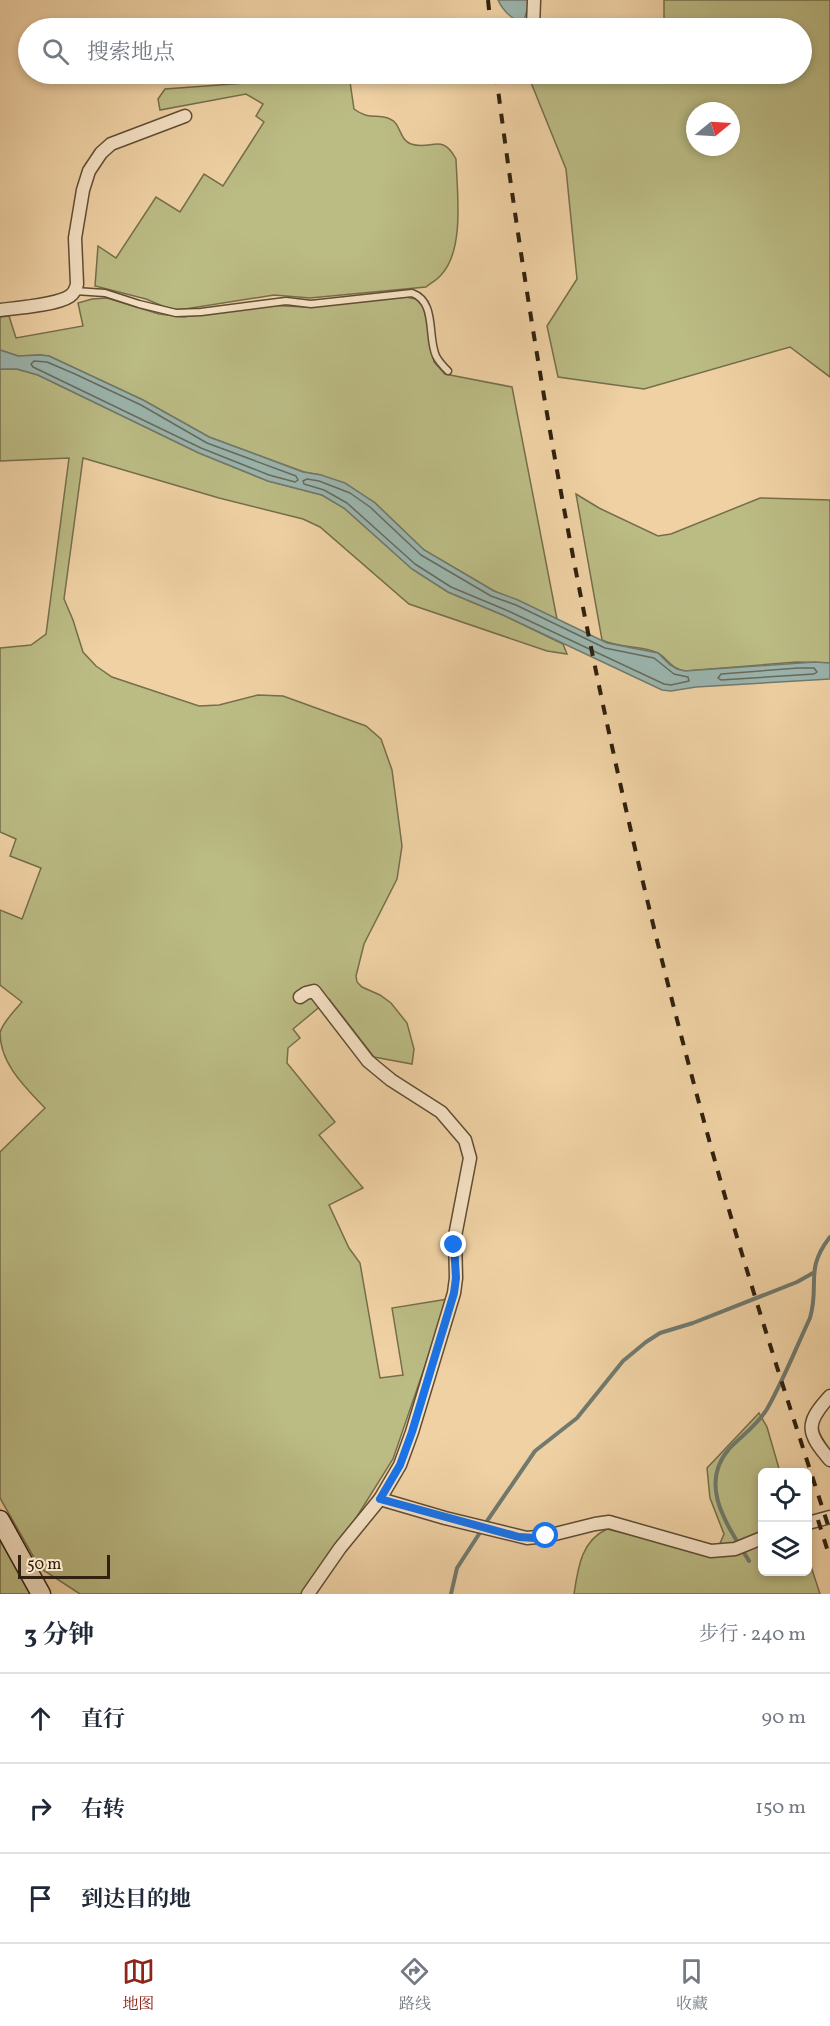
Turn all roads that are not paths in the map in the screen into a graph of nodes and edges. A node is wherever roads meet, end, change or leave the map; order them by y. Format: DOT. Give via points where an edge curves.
graph roads {
  1 [pos="534,0"];
  2 [pos="533,18"];
  3 [pos="185,116"];
  4 [pos="75,291"];
  5 [pos="0,310"];
  6 [pos="448,370"];
  7 [pos="300,997"];
  8 [pos="830,1396"];
  9 [pos="830,1460"];
  10 [pos="380,1499"];
  11 [pos="830,1517"];
  12 [pos="0,1520"];
  13 [pos="811,1522"];
  14 [pos="758,1540"];
  15 [pos="42,1594"];
  16 [pos="308,1594"];
  1 -- 2 [label="street"];
  3 -- 4 [label="street" via="111,144 89,171 75,238"];
  4 -- 5 [label="street" via="57,301"];
  4 -- 6 [label="lane" via="105,293 176,313 412,293 424,301 435,354"];
  7 -- 10 [label="street" via="314,991 368,1062 441,1112 465,1140 470,1154 455,1236 454,1293 412,1432 400,1465"];
  8 -- 9 [label="street" via="811,1425 814,1441"];
  10 -- 14 [label="street" via="527,1538 609,1522 711,1551 735,1549"];
  10 -- 16 [label="street"];
  11 -- 13 [label="street"];
  12 -- 15 [label="street"];
}
